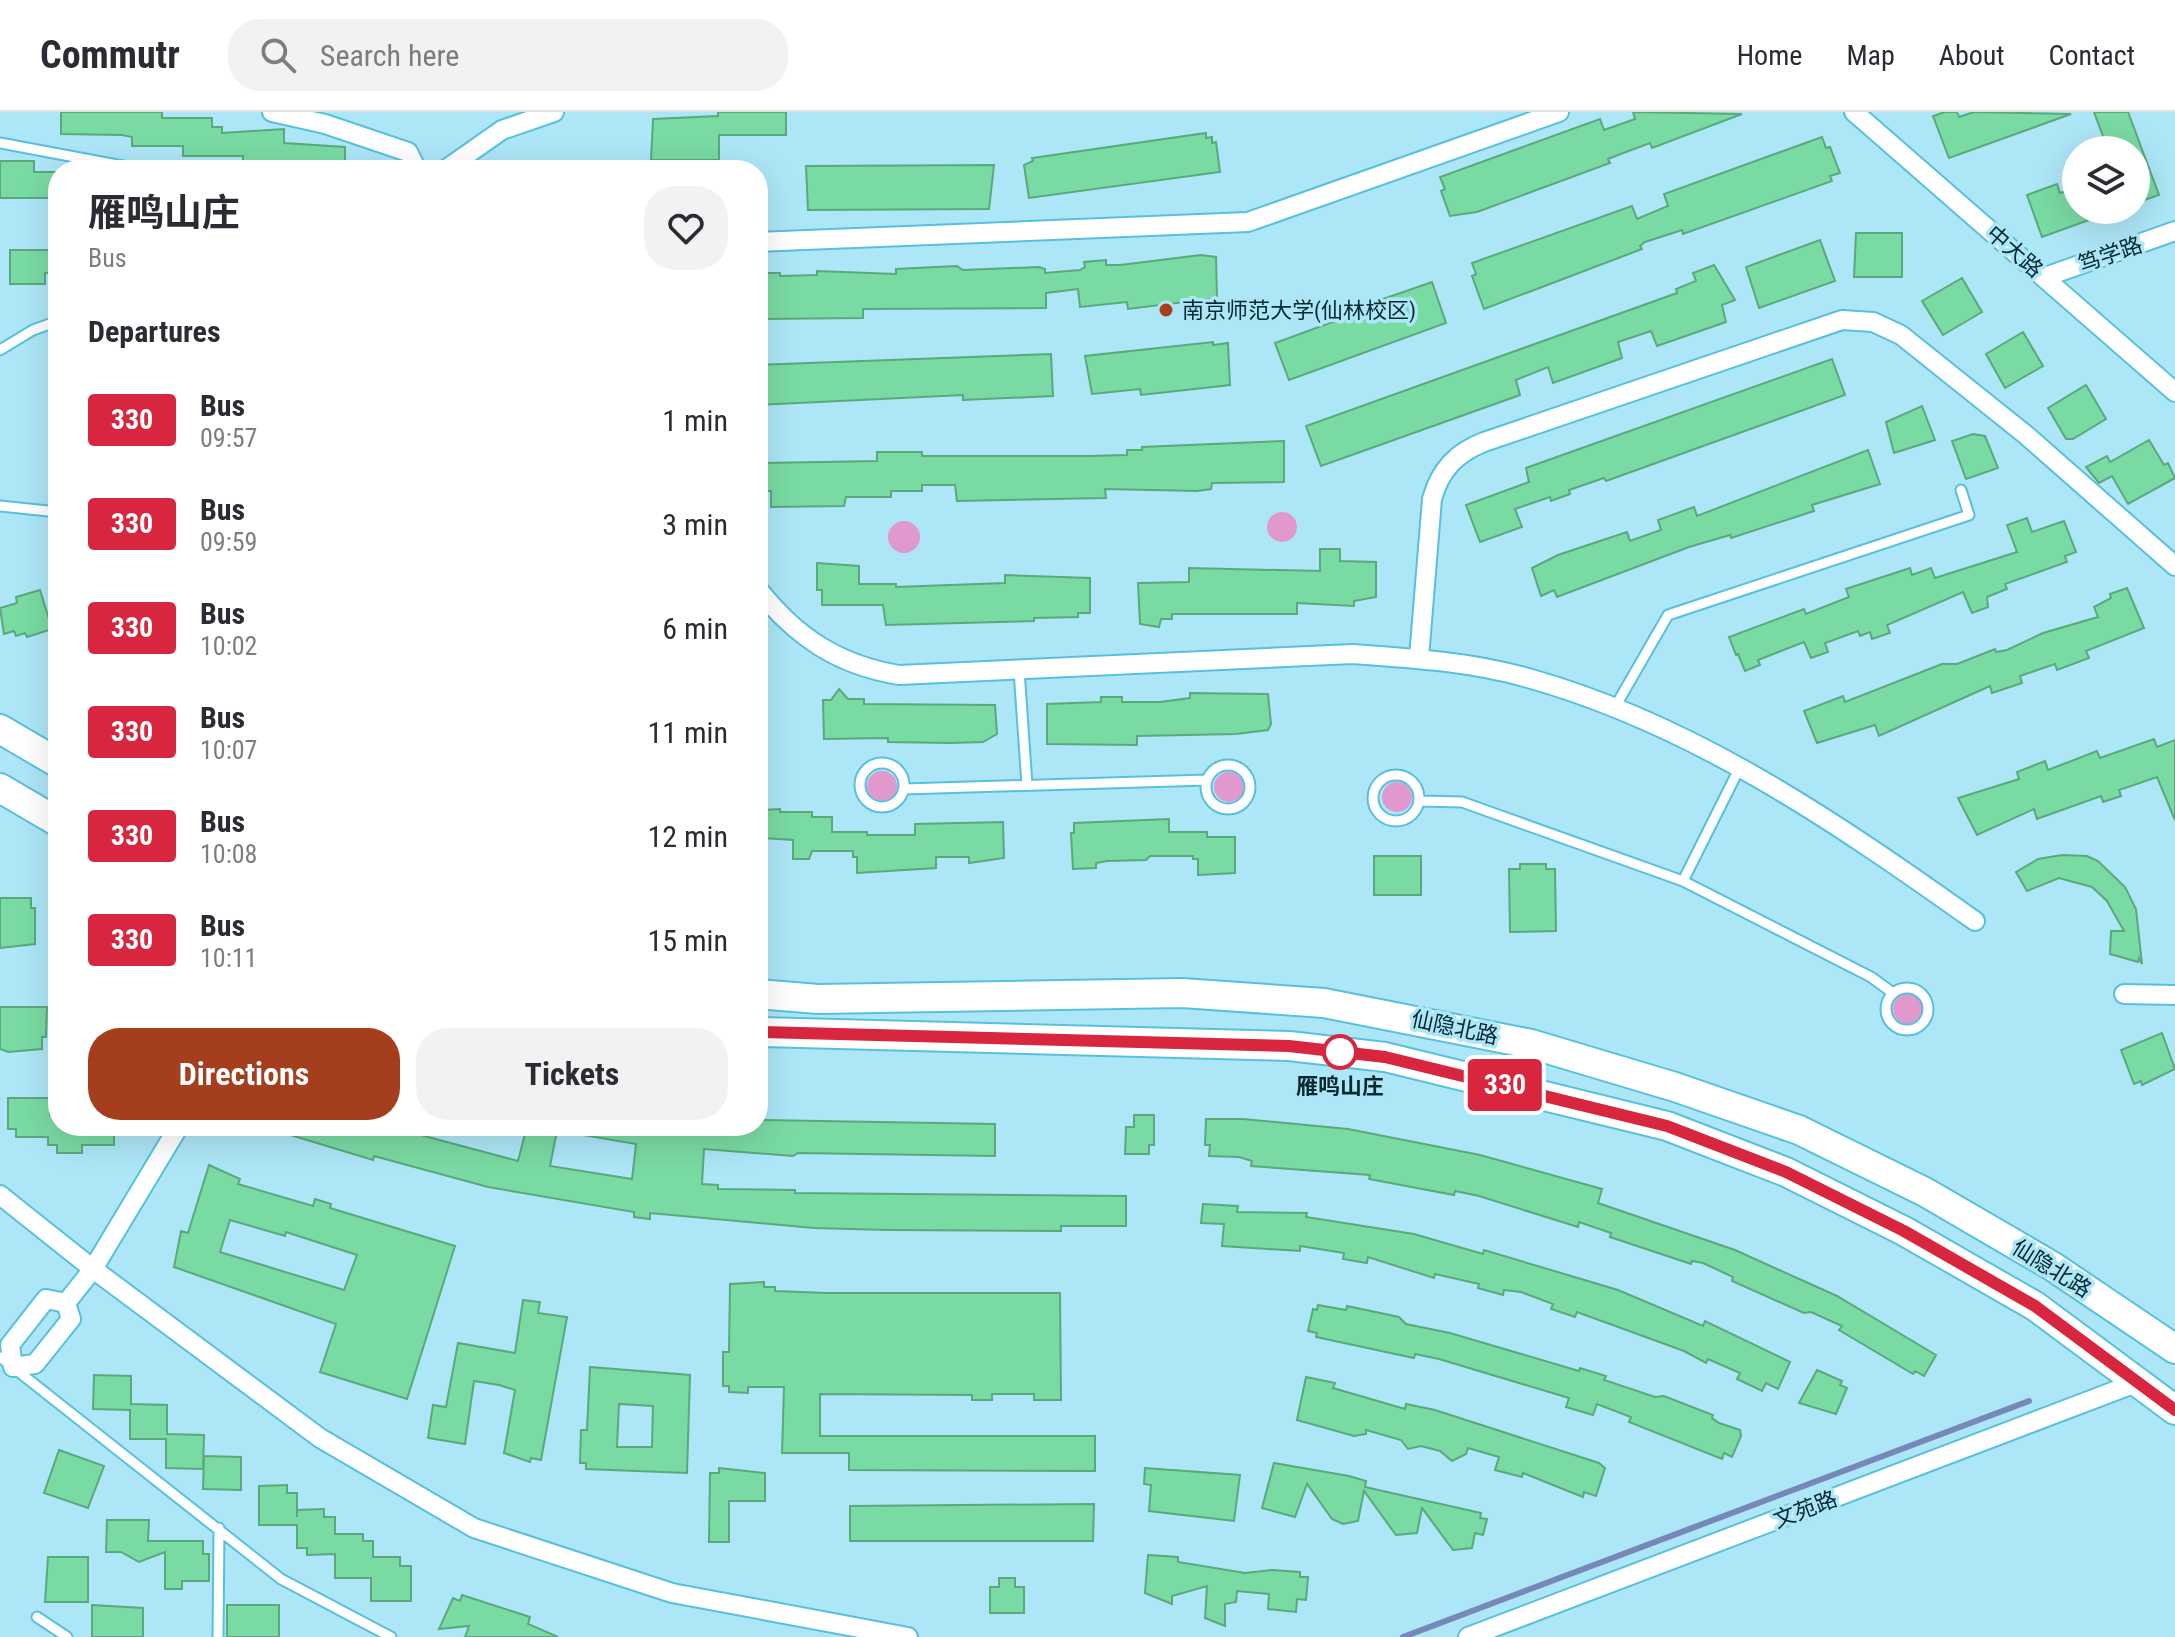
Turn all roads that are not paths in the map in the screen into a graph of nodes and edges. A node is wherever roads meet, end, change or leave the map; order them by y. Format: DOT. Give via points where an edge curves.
graph roads {
  1 [pos="272,112"];
  2 [pos="554,112"];
  3 [pos="1559,112"];
  4 [pos="1854,112"];
  5 [pos="0,143"];
  6 [pos="91,160"];
  7 [pos="412,160"];
  8 [pos="459,160"];
  9 [pos="2175,231"];
  10 [pos="768,242"];
  11 [pos="2045,277"];
  12 [pos="48,325"];
  13 [pos="0,350"];
  14 [pos="2175,392"];
  15 [pos="1961,490"];
  16 [pos="0,506"];
  17 [pos="48,511"];
  18 [pos="2175,566"];
  19 [pos="768,600"];
  20 [pos="1419,658"];
  21 [pos="1019,670"];
  22 [pos="1615,707"];
  23 [pos="0,729"];
  24 [pos="48,757"];
  25 [pos="1740,767"];
  26 [pos="1207,780"];
  27 [pos="1027,785"];
  28 [pos="0,788"];
  29 [pos="904,789"];
  30 [pos="1419,801"];
  31 [pos="48,816"];
  32 [pos="1683,881"];
  33 [pos="1975,921"];
  34 [pos="1893,993"];
  35 [pos="2124,994"];
  36 [pos="768,995"];
  37 [pos="2175,995"];
  38 [pos="768,1032"];
  39 [pos="173,1136"];
  40 [pos="0,1195"];
  41 [pos="93,1269"];
  42 [pos="66,1303"];
  43 [pos="2175,1349"];
  44 [pos="6,1362"];
  45 [pos="2141,1381"];
  46 [pos="2175,1410"];
  47 [pos="219,1528"];
  48 [pos="37,1617"];
  49 [pos="67,1637"];
  50 [pos="218,1637"];
  51 [pos="391,1637"];
  52 [pos="908,1637"];
  53 [pos="1468,1637"];
  1 -- 7 [label="street" via="408,152"];
  2 -- 8 [label="street" via="502,130"];
  3 -- 10 [label="street" via="1248,222"];
  4 -- 11 [label="street, 中大路"];
  5 -- 6 [label="lane"];
  9 -- 11 [label="street, 笃学路"];
  11 -- 14 [label="street, 中大路"];
  12 -- 13 [label="lane"];
  15 -- 22 [label="lane" via="1969,515 1668,615"];
  16 -- 17 [label="lane"];
  18 -- 20 [label="street" via="2026,435 1901,335 1873,322 1842,320 1459,454 1441,475 1432,499"];
  19 -- 21 [label="street" via="801,636 857,666 899,675"];
  20 -- 21 [label="street" via="1353,654"];
  20 -- 22 [label="street" via="1526,677"];
  21 -- 27 [label="lane"];
  22 -- 25 [label="street"];
  23 -- 24 [label="main road"];
  25 -- 32 [label="lane"];
  25 -- 33 [label="street" via="1863,841"];
  26 -- 26 [label="lane" via="1218,767 1235,766 1247,778 1248,794 1237,807 1220,807 1208,796"];
  26 -- 27 [label="lane"];
  27 -- 29 [label="lane"];
  28 -- 31 [label="main road"];
  29 -- 29 [label="lane" via="902,774 890,764 874,764 860,781 862,796 874,806 896,803"];
  30 -- 30 [label="lane" via="1405,819 1389,820 1376,810 1373,794 1380,780 1403,775 1416,785"];
  30 -- 32 [label="lane" via="1462,802"];
  32 -- 34 [label="lane"];
  34 -- 34 [label="lane" via="1909,988 1923,995 1928,1011 1921,1025 1905,1030 1891,1023 1886,1008"];
  35 -- 37 [label="street"];
  36 -- 43 [label="main road, 仙隐北路" via="833,999 1182,993 1324,1003 1531,1044 1799,1130 1925,1192 2052,1266"];
  38 -- 45 [label="main road, 仙隐北路" via="1289,1046 1385,1057 1520,1088 1667,1126 1786,1172 2035,1306"];
  39 -- 41 [label="street"];
  40 -- 41 [label="street"];
  41 -- 42 [label="street"];
  41 -- 52 [label="street" via="320,1438 474,1528 672,1593"];
  42 -- 44 [label="street" via="46,1299 10,1345"];
  42 -- 44 [label="street" via="71,1319 35,1364"];
  44 -- 47 [label="lane"];
  45 -- 46 [label="main road, 仙隐北路"];
  45 -- 53 [label="street, 文苑路"];
  47 -- 50 [label="lane"];
  47 -- 51 [label="lane" via="281,1579"];
  48 -- 49 [label="lane"];
}
